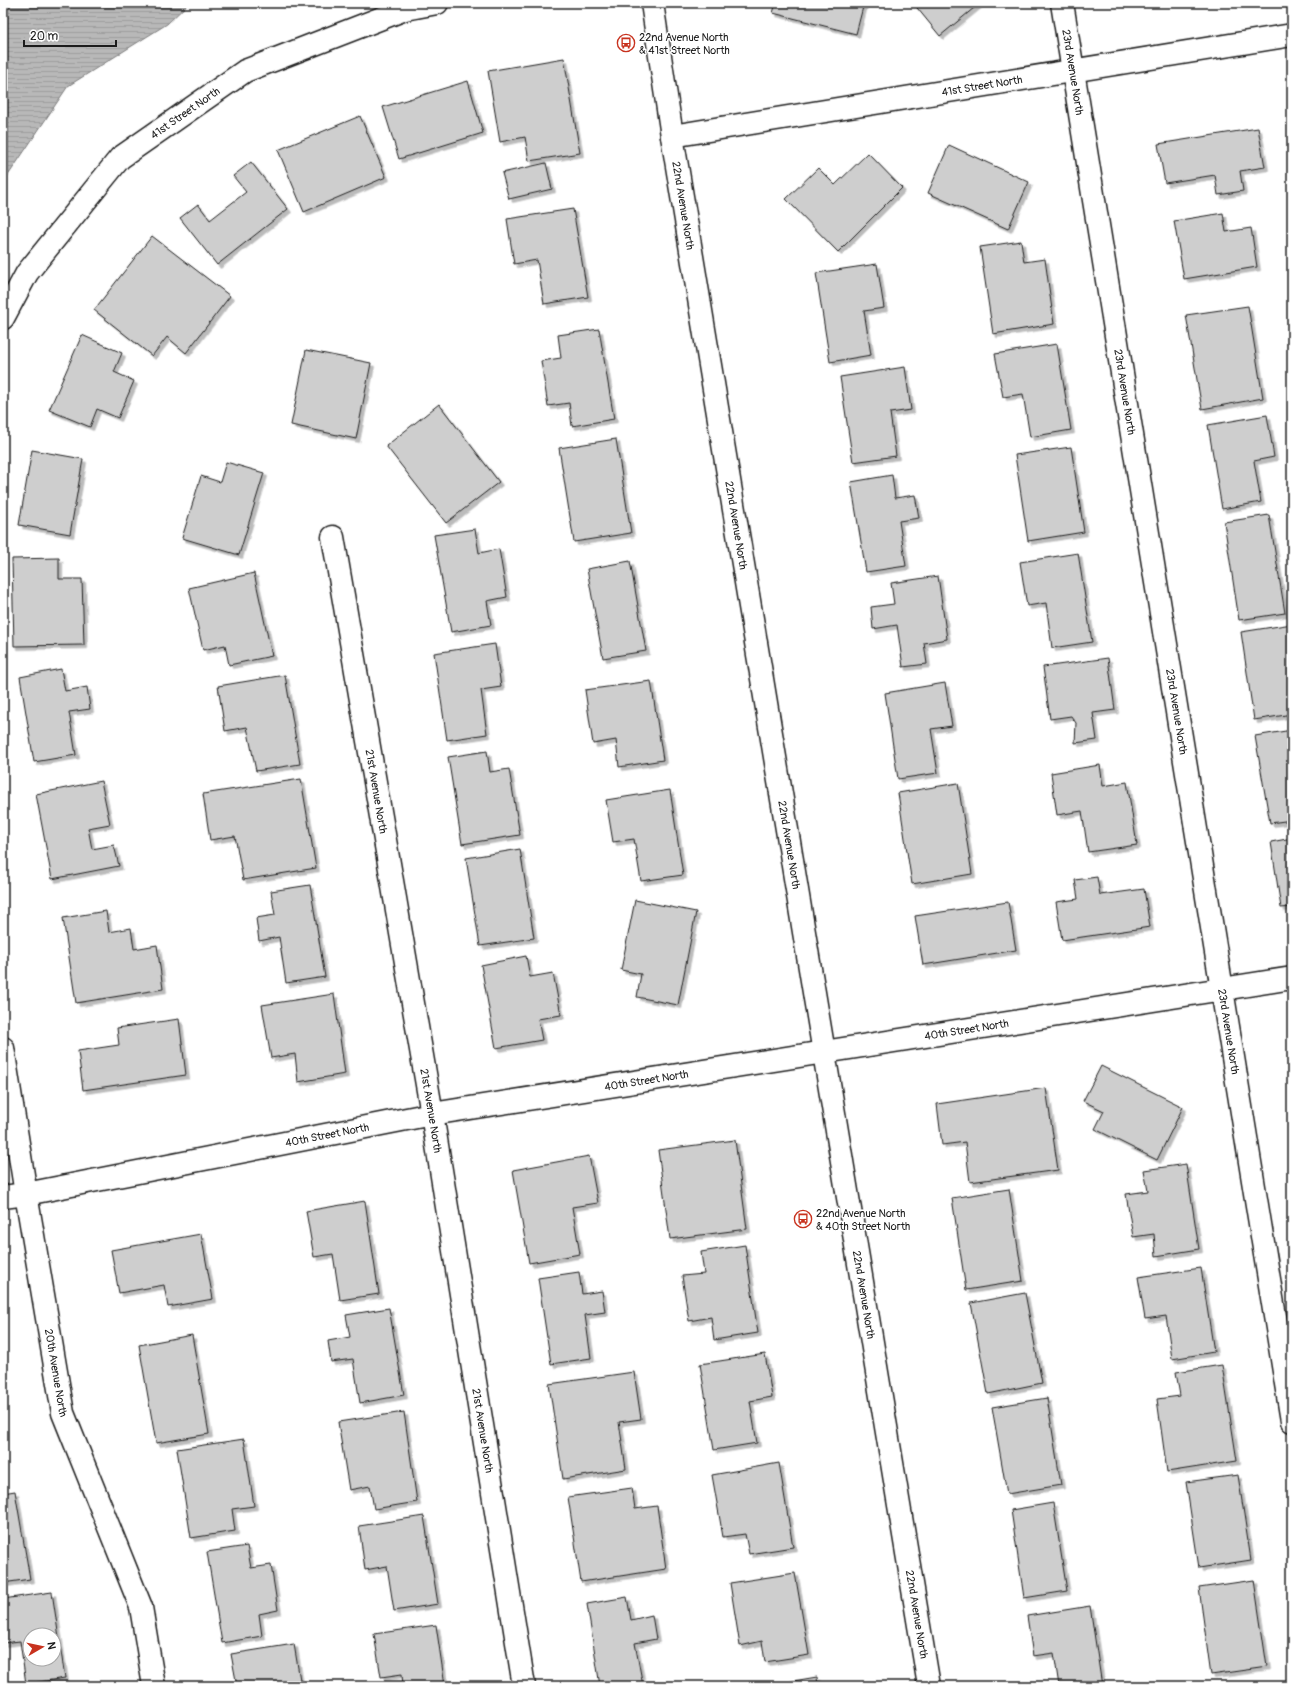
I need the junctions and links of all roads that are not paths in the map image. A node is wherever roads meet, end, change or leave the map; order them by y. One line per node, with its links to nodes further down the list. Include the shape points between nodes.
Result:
1 (438, 3): 7 (street, 41st Street North, via 404,9 245,71 120,158 27,274)
2 (652, 3): 6 (street, 22nd Avenue North)
3 (1062, 3): 5 (street, 23rd Avenue North)
4 (1292, 35): 5 (street, 41st Street North)
5 (1073, 70): 6 (street, 41st Street North); 10 (street, 23rd Avenue North)
6 (672, 136): 12 (street, 22nd Avenue North)
7 (3, 318)
8 (334, 537): 13 (street, 21st Avenue North)
9 (1292, 978): 10 (street, 40th Street North)
10 (1222, 989): 12 (street, 40th Street North); 16 (street, 23rd Avenue North)
11 (3, 1048): 14 (street, 20th Avenue North)
12 (825, 1051): 13 (street, 40th Street North); 19 (street, 22nd Avenue North)
13 (432, 1114): 14 (street, 40th Street North); 18 (street, 21st Avenue North)
14 (26, 1194): 15 (street, 40th Street North); 17 (street, 20th Avenue North, via 63,1413 141,1607)
15 (3, 1197)
16 (1292, 1421)
17 (154, 1686)
18 (524, 1686)
19 (929, 1686)

